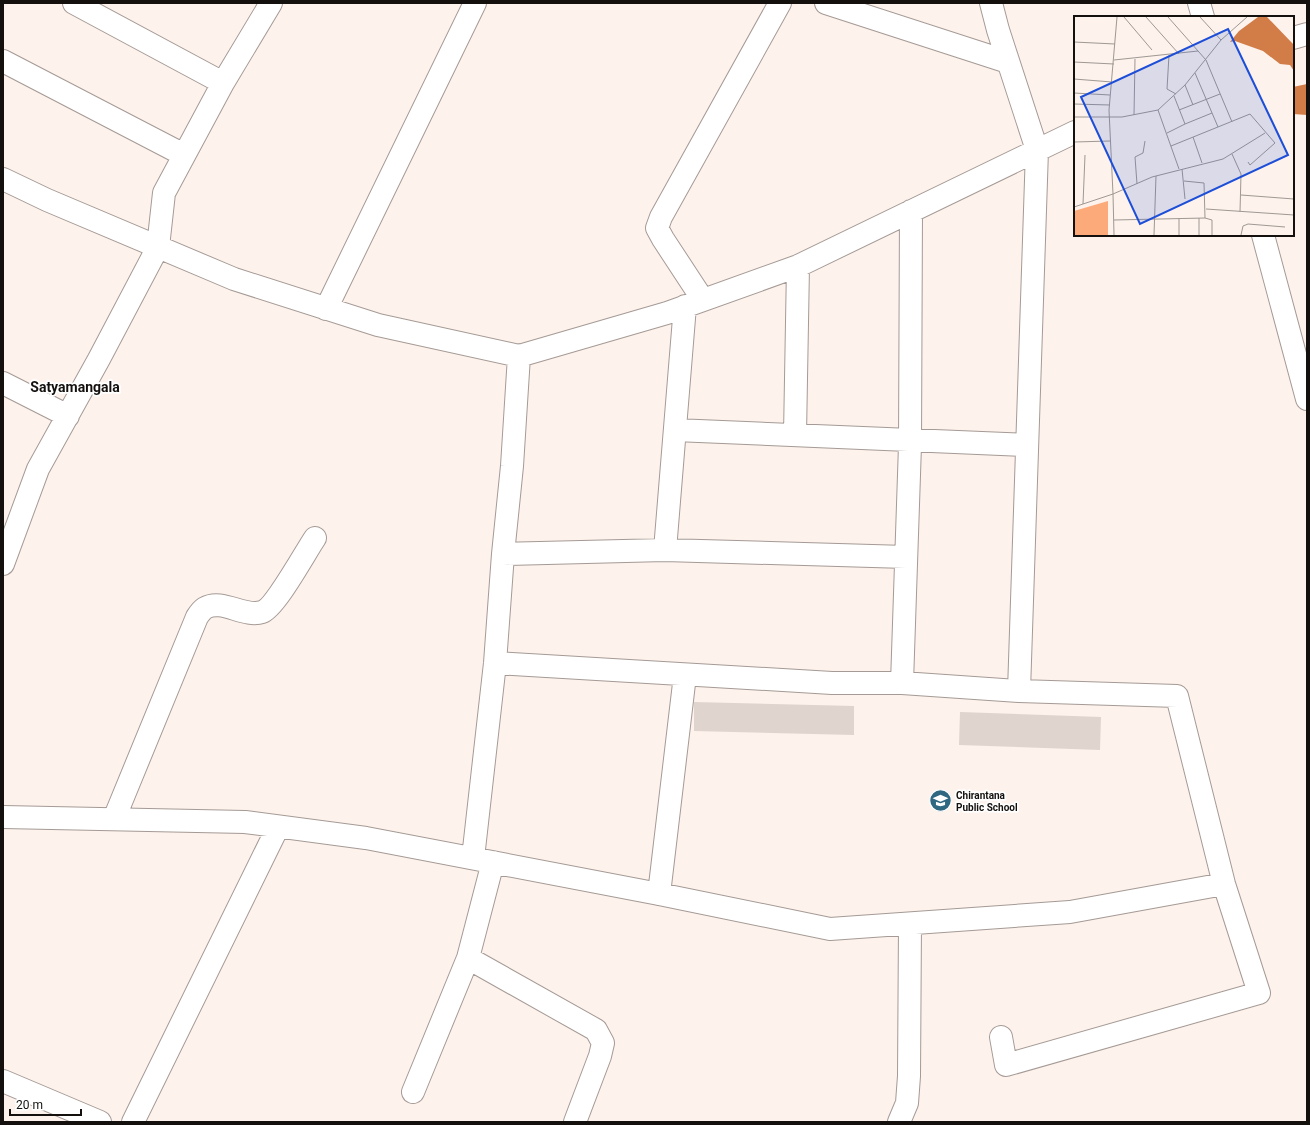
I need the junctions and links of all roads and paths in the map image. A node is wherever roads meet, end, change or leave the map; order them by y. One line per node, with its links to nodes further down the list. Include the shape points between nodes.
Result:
1 (74, 3): 14 (street)
2 (271, 3): 14 (street)
3 (476, 3): 24 (street)
4 (780, 3): 23 (street, via 657,228)
5 (826, 3): 8 (street)
6 (991, 3): 13 (street)
7 (1199, 3): 9 (street)
8 (860, 9): 13 (street)
9 (1203, 16)
10 (1307, 34): 11 (street)
11 (1294, 38)
12 (3, 61): 17 (street)
13 (1008, 62): 16 (street)
14 (223, 83): 17 (street)
15 (1074, 132): 16 (street)
16 (1037, 150): 19 (street); 32 (street)
17 (184, 155): 21 (street, via 164,193)
18 (3, 179): 21 (street)
19 (911, 211): 22 (street); 31 (street)
20 (1263, 236): 27 (street)
21 (158, 248): 24 (street, via 234,280); 28 (street)
22 (798, 266): 23 (street); 30 (street)
23 (694, 303): 25 (street); 29 (street)
24 (326, 309): 25 (street, via 378,325)
25 (519, 356): 35 (street)
26 (3, 383): 28 (street)
27 (1307, 399)
28 (68, 416): 37 (street, via 38,469)
29 (675, 430): 30 (street); 34 (street)
30 (795, 435): 31 (street)
31 (910, 440): 32 (street); 36 (street)
32 (1027, 445): 41 (street)
33 (315, 538): 43 (street, via 273,603 263,612 251,614 220,605 206,608 197,617)
34 (666, 550): 35 (street); 36 (street)
35 (503, 554): 38 (street)
36 (906, 557): 40 (street)
37 (3, 564)
38 (494, 663): 39 (street); 45 (street)
39 (685, 675): 40 (street, via 832,683); 47 (street)
40 (902, 683): 41 (street)
41 (1019, 691): 46 (street, via 1177,696)
42 (3, 817): 43 (street)
43 (114, 819): 44 (street, via 246,822)
44 (278, 827): 45 (street, via 366,838); 54 (street)
45 (483, 860): 47 (street); 49 (street)
46 (1224, 884): 48 (street, via 1070,912); 50 (street, via 1259,993 1006,1065)
47 (659, 894): 48 (street, via 830,929)
48 (910, 924): 56 (street, via 909,1076 907,1103)
49 (468, 958): 52 (street); 55 (street, via 596,1030 603,1043)
50 (1001, 1037)
51 (3, 1081): 53 (street)
52 (413, 1092)
53 (100, 1122)
54 (133, 1122)
55 (575, 1122)
56 (899, 1122)

